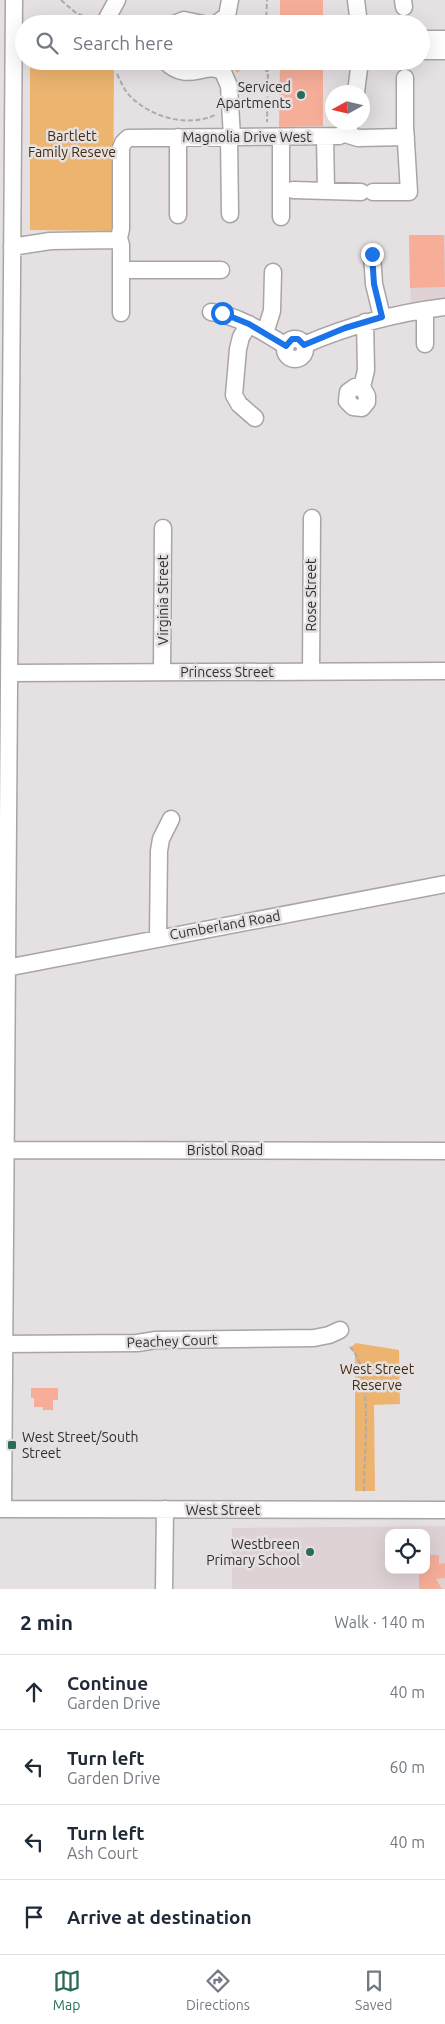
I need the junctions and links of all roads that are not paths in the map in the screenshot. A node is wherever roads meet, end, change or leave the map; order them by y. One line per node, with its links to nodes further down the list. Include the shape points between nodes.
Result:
1 (14, 0): 18 (street)
2 (117, 0): 5 (street)
3 (230, 0): 6 (street)
4 (356, 0): 7 (street)
5 (109, 15)
6 (227, 15)
7 (358, 15)
8 (430, 39): 9 (street)
9 (445, 39)
10 (430, 51): 11 (street)
11 (445, 51)
12 (178, 70): 13 (street)
13 (206, 70)
14 (220, 70): 22 (street, via 228,80)
15 (356, 70): 17 (street)
16 (405, 78): 25 (street)
17 (356, 85)
18 (6, 125): 31 (street)
19 (343, 130): 24 (street, Magnolia Drive West)
20 (350, 130): 25 (street, Magnolia Drive West, via 358,138)
21 (178, 137): 22 (street, Magnolia Drive West); 29 (street); 32 (street, Magnolia Drive West, via 125,140 121,148)
22 (231, 137): 23 (street, Magnolia Drive West); 28 (street)
23 (274, 137): 24 (street, Magnolia Drive West); 30 (street)
24 (326, 137): 27 (street)
25 (406, 138): 27 (street, via 409,192)
26 (293, 190): 27 (street)
27 (326, 190)
28 (230, 214)
29 (178, 215)
30 (281, 217)
31 (6, 219): 34 (street)
32 (119, 238): 34 (street, via 50,241); 35 (street)
33 (372, 254): 42 (street, via 374,284)
34 (8, 255): 51 (street)
35 (122, 270): 36 (street); 41 (street)
36 (221, 270)
37 (273, 272): 45 (street, via 272,311)
38 (445, 307): 39 (street)
39 (425, 310): 42 (street); 46 (street)
40 (211, 312): 44 (street)
41 (121, 313)
42 (382, 317): 43 (street)
43 (365, 322): 45 (street, via 304,345 295,339 286,346); 47 (street, via 366,370)
44 (249, 324): 45 (street); 48 (street, via 238,349 234,395)
45 (265, 332)
46 (425, 344)
47 (362, 386)
48 (255, 418)
49 (312, 518): 55 (street, Rose Street)
50 (163, 528): 54 (street, Virginia Street)
51 (5, 535): 53 (street)
52 (445, 671): 55 (street, Princess Street)
53 (9, 672): 54 (street, Princess Street); 56 (street)
54 (162, 672): 55 (street, Princess Street)
55 (311, 672)
56 (4, 726): 59 (street)
57 (171, 819): 60 (street, via 159,851)
58 (445, 884): 60 (street, Cumberland Road)
59 (3, 890): 61 (street)
60 (158, 938): 61 (street, Cumberland Road)
61 (6, 968): 62 (street)
62 (3, 1045): 63 (street)
63 (4, 1150): 64 (street, Bristol Road); 65 (street)
64 (445, 1151)
65 (2, 1198): 67 (street)
66 (340, 1330): 67 (street, Peachey Court, via 314,1338 156,1340)
67 (2, 1349): 68 (street)
68 (1, 1509): 69 (street, West Street)
69 (165, 1509): 70 (street, West Street); 71 (street)
70 (445, 1510)
71 (164, 1589)

